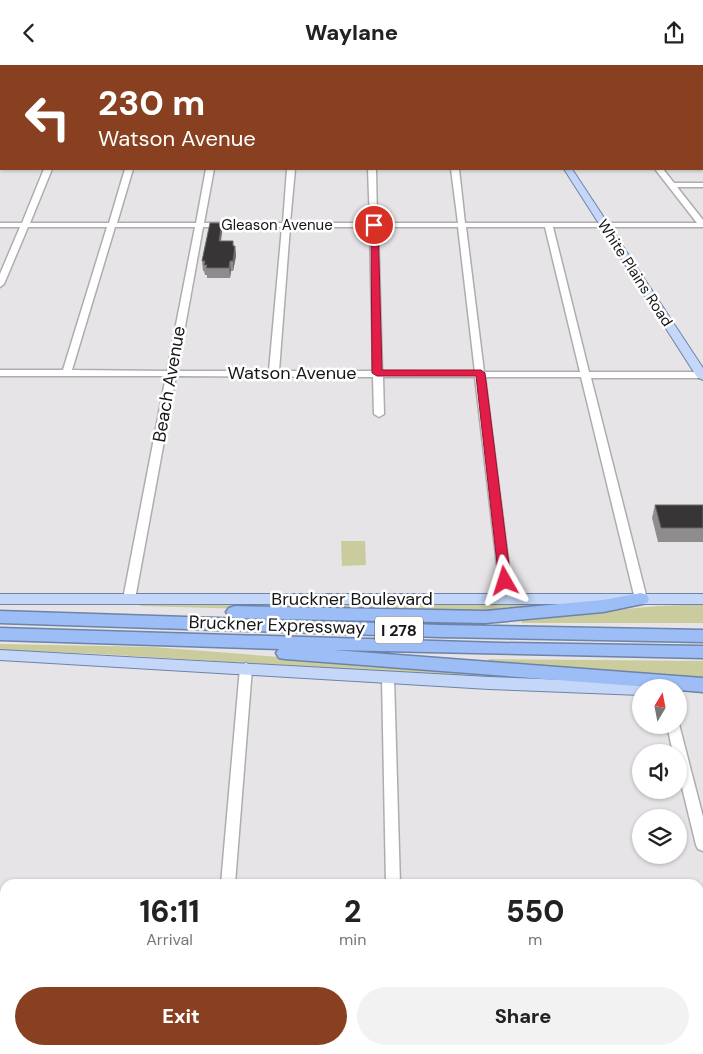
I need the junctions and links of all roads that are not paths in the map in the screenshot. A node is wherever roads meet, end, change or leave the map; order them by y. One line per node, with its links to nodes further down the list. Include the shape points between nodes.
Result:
1 (48, 170): 12 (street)
2 (129, 170): 13 (street)
3 (210, 170): 14 (street, Beach Avenue)
4 (291, 170): 15 (street)
5 (372, 170): 16 (street)
6 (454, 170): 17 (street)
7 (569, 170): 19 (main road, White Plains Road)
8 (660, 170): 9 (street)
9 (672, 185): 10 (street); 20 (street)
10 (703, 185)
11 (0, 225): 12 (street, Gleason Avenue)
12 (24, 225): 13 (street, Gleason Avenue); 21 (street)
13 (112, 225): 14 (street, Gleason Avenue); 23 (street)
14 (199, 225): 15 (street, Gleason Avenue); 24 (street, Beach Avenue)
15 (286, 225): 16 (street, Gleason Avenue); 25 (street)
16 (374, 225): 17 (street, Gleason Avenue); 26 (street)
17 (461, 225): 18 (street, Gleason Avenue); 27 (street)
18 (548, 225): 19 (street, Gleason Avenue); 28 (street)
19 (604, 225): 20 (street, Gleason Avenue); 29 (main road, White Plains Road)
20 (703, 225)
21 (0, 284)
22 (0, 373): 23 (street, Watson Avenue)
23 (67, 373): 24 (street, Watson Avenue)
24 (170, 373): 25 (street, Watson Avenue); 32 (street, Beach Avenue)
25 (274, 373): 26 (street, Watson Avenue)
26 (377, 373): 27 (street, Watson Avenue); 30 (street)
27 (481, 373): 28 (street, Watson Avenue); 33 (street)
28 (585, 373): 29 (street, Watson Avenue); 34 (street)
29 (703, 375)
30 (379, 414)
31 (0, 599): 32 (main road, Bruckner Boulevard)
32 (129, 599): 33 (main road, Bruckner Boulevard)
33 (508, 599): 34 (main road, Bruckner Boulevard)
34 (641, 599): 35 (main road, Bruckner Boulevard); 37 (highway, via 603,606 485,617 174,611)
35 (703, 599)
36 (0, 617): 37 (highway, Bruckner Expressway / I 278)
37 (96, 619): 39 (highway, Bruckner Expressway / I 278, via 466,632)
38 (0, 634): 40 (highway, Bruckner Expressway / I 278)
39 (703, 635)
40 (168, 638): 41 (highway, Bruckner Expressway / I 278); 45 (highway, via 247,649)
41 (703, 652)
42 (0, 655): 43 (main road)
43 (246, 668): 44 (main road); 51 (street)
44 (388, 677): 46 (main road); 52 (street)
45 (703, 685)
46 (632, 689)
47 (703, 689): 48 (main road)
48 (688, 690)
49 (676, 734): 50 (street)
50 (703, 845)
51 (228, 879)
52 (394, 879)

